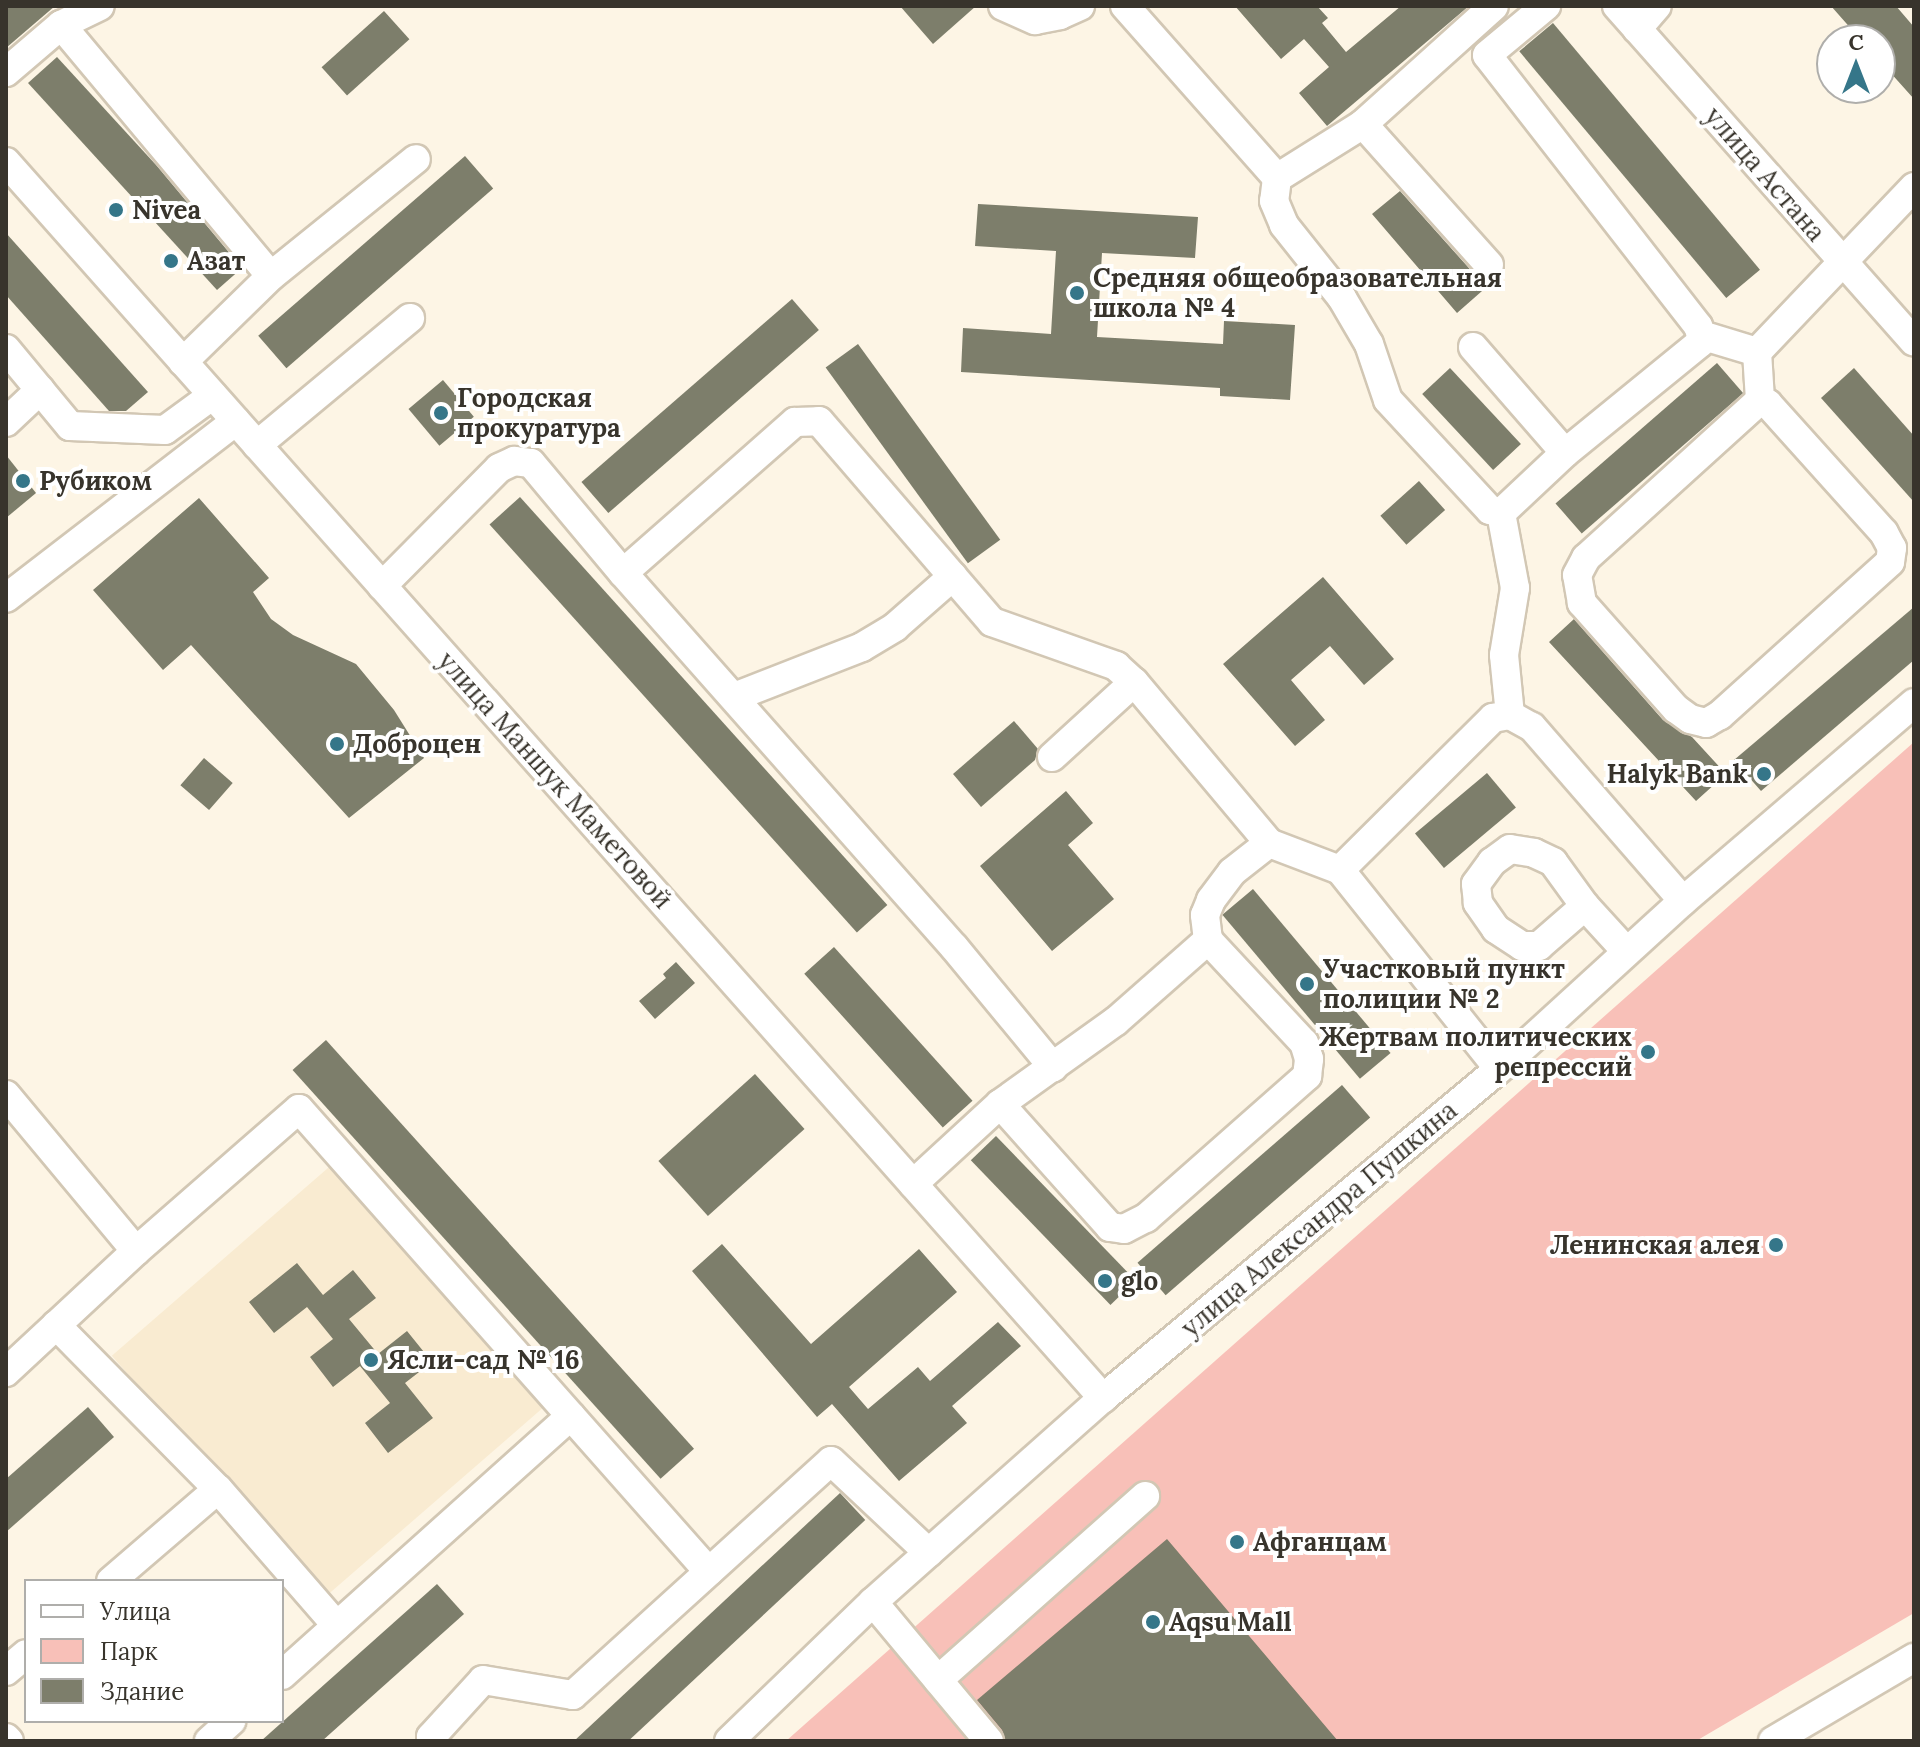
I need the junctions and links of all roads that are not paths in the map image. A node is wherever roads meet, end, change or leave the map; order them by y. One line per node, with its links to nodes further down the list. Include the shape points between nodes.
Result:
1 (100, 6): 9 (street)
2 (1003, 6): 3 (street, via 1035,20)
3 (1080, 6)
4 (1125, 6): 15 (street)
5 (1494, 6): 12 (street)
6 (1546, 6): 21 (street, via 1487,55)
7 (1617, 6): 10 (street, улица Астана)
8 (1657, 6): 10 (street)
9 (61, 25): 11 (street); 19 (street)
10 (1637, 29): 17 (street, улица Астана)
11 (6, 72)
12 (1363, 124): 15 (street); 18 (street)
13 (416, 159): 19 (street)
14 (6, 162): 26 (street, улица Маншук Маметовой)
15 (1277, 178): 34 (street, via 1274,201 1284,225 1342,298 1369,344 1388,400 1490,510)
16 (1914, 187): 17 (street)
17 (1841, 260): 22 (street, улица Астана); 25 (street)
18 (1489, 265)
19 (271, 276): 26 (street)
20 (410, 318): 32 (street)
21 (1701, 335): 25 (street); 33 (street, via 1700,343)
22 (1914, 342)
23 (1473, 347): 33 (street)
24 (6, 349): 27 (street)
25 (1757, 352): 29 (street)
26 (183, 362): 28 (street, улица Маншук Маметовой)
27 (40, 390): 28 (street, via 70,426 165,430); 31 (street)
28 (213, 395): 30 (street, улица Маншук Маметовой)
29 (1760, 400): 29 (street, via 1884,533 1892,548 1890,562 1706,723 1676,709 1582,603 1577,575 1586,558)
30 (236, 421): 32 (street, улица Маншук Маметовой); 38 (street)
31 (6, 422)
32 (257, 445): 37 (street, улица Маншук Маметовой)
33 (1565, 453): 34 (street)
34 (1501, 513): 42 (street, via 1515,588 1504,655)
35 (623, 573): 36 (street, via 795,422 808,419 819,421); 37 (street, via 531,463 514,461 499,468); 40 (street)
36 (953, 576): 39 (street, via 992,622 1116,666); 40 (street, via 895,627 862,647)
37 (382, 586): 54 (street, улица Маншук Маметовой)
38 (6, 598)
39 (1134, 682): 43 (street); 44 (street)
40 (734, 697): 50 (street)
41 (1914, 703): 46 (street, улица Александра Пушкина)
42 (1510, 715): 45 (street, via 1493,718); 46 (street, via 1532,727)
43 (1052, 757)
44 (1269, 843): 45 (street); 48 (street, via 1232,872 1211,900 1205,915)
45 (1340, 870): 51 (street)
46 (1683, 901): 49 (street, улица Александра Пушкина)
47 (1585, 906): 49 (street)
48 (1208, 940): 50 (street, via 1116,1021); 53 (street, via 1304,1043 1307,1076 1146,1218 1124,1229 1110,1227)
49 (1627, 952): 51 (street, улица Александра Пушкина)
50 (1053, 1067): 53 (street)
51 (1499, 1069): 58 (street, улица Александра Пушкина)
52 (6, 1095): 55 (street)
53 (1000, 1104): 54 (street)
54 (913, 1184): 58 (street, улица Маншук Маметовой)
55 (136, 1251): 56 (street); 59 (street, via 299,1109)
56 (56, 1325): 57 (street); 60 (street)
57 (6, 1372)
58 (1103, 1398): 62 (street, улица Александра Пушкина)
59 (571, 1416): 63 (street); 66 (street)
60 (218, 1489): 64 (street); 66 (street)
61 (1145, 1496): 71 (street)
62 (929, 1553): 63 (street, via 831,1461); 65 (street, улица Александра Пушкина)
63 (709, 1572): 74 (street, via 573,1695 483,1680 431,1737)
64 (113, 1579)
65 (873, 1602): 71 (street); 75 (street, улица Александра Пушкина)
66 (337, 1626): 70 (street)
67 (24, 1656): 69 (street)
68 (1914, 1658): 77 (street)
69 (6, 1671)
70 (284, 1673)
71 (938, 1680): 76 (street)
72 (229, 1723): 73 (street)
73 (209, 1741)
74 (434, 1741)
75 (729, 1741)
76 (989, 1741)
77 (1773, 1741)

